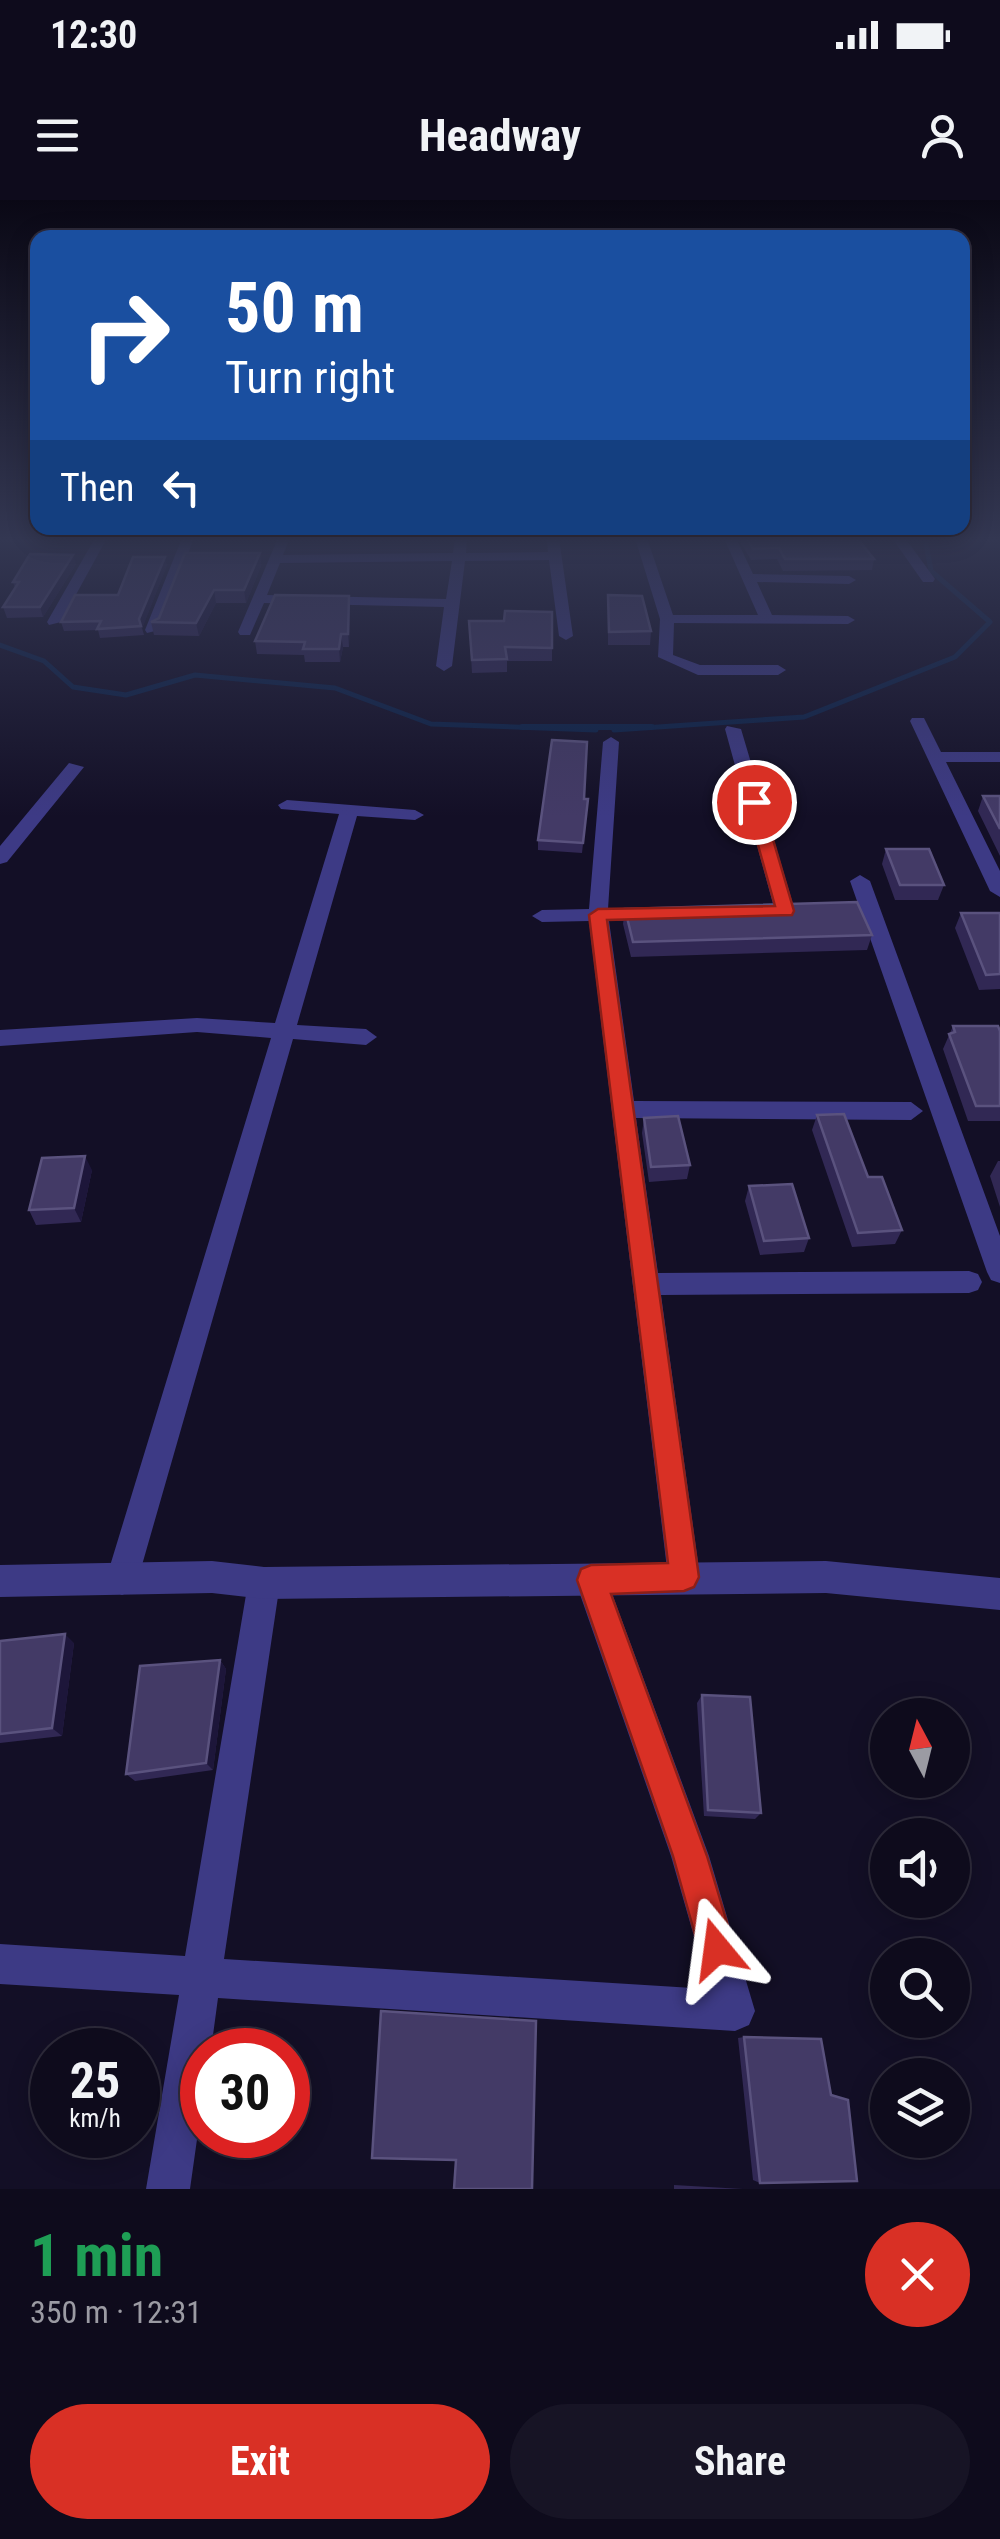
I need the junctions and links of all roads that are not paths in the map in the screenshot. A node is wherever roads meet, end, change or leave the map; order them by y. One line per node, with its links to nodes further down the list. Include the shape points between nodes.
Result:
1 (448, 631): 5 (street)
2 (565, 631): 4 (street)
3 (666, 631): 6 (street, via 665,657 698,670)
4 (566, 636)
5 (444, 666)
6 (778, 670)
7 (918, 721): 10 (street)
8 (733, 728): 19 (street)
9 (611, 742): 21 (street)
10 (936, 756): 11 (street); 18 (street)
11 (1000, 757)
12 (75, 767): 16 (street)
13 (287, 805): 14 (street)
14 (349, 811): 15 (street); 23 (street)
15 (415, 815)
16 (0, 858)
17 (860, 881): 28 (street)
18 (1000, 892)
19 (784, 911)
20 (673, 914): 21 (street)
21 (598, 915): 22 (street); 26 (street)
22 (542, 916)
23 (284, 1031): 24 (street); 25 (street, via 197,1025); 32 (street)
24 (366, 1036)
25 (0, 1038)
26 (623, 1109): 27 (street); 30 (street)
27 (911, 1111)
28 (1000, 1272)
29 (970, 1282): 30 (street)
30 (646, 1284): 31 (street)
31 (684, 1577): 33 (street); 36 (street, via 826,1577)
32 (122, 1579): 34 (street); 35 (street)
33 (591, 1580): 35 (street); 38 (street, via 690,1856 736,2011)
34 (0, 1581)
35 (264, 1583): 38 (street)
36 (1000, 1594)
37 (0, 1964): 38 (street)
38 (202, 1980): 39 (street)
39 (168, 2189)

